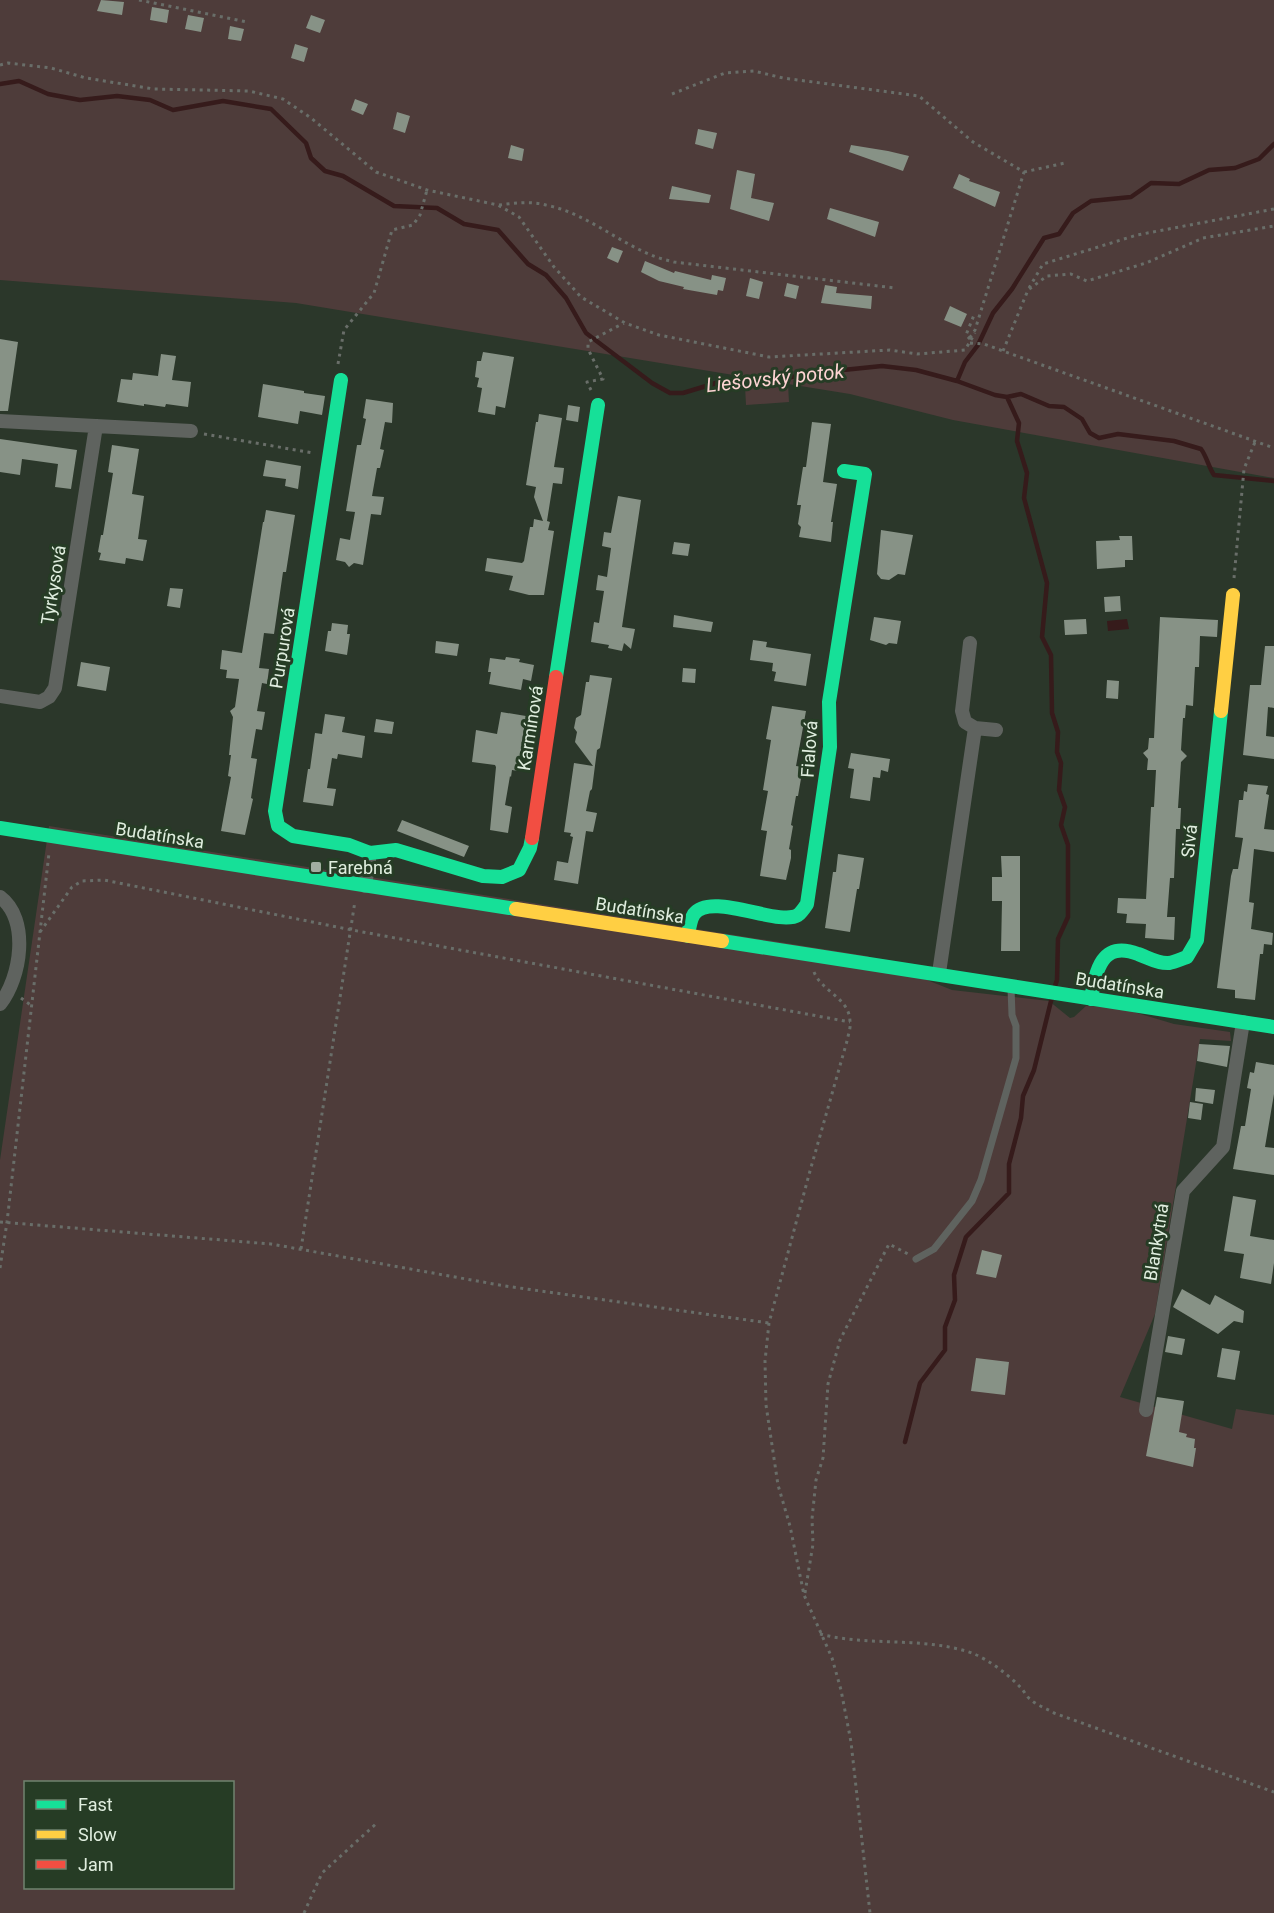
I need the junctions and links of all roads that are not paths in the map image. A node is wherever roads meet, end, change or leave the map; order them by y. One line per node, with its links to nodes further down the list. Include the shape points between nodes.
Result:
1 (341, 380): 13 (street, Purpurová, via 276,811 278,826 293,836 349,845)
2 (598, 405): 13 (street, Karmínová, via 530,848 519,870 502,877 483,876 396,850)
3 (0, 421): 4 (street)
4 (96, 426): 5 (street); 9 (street, Tyrkysová, via 55,688 40,702)
5 (191, 431)
6 (844, 471): 16 (street, Fialová, via 865,474 829,702 830,747 807,904 798,915 787,918 706,907 692,917)
7 (1233, 595): 19 (street, Sivá, via 1197,940 1187,957 1171,963 1131,951 1110,952 1096,971)
8 (970, 643): 10 (street, via 962,711 965,722)
9 (0, 696)
10 (975, 728): 11 (street); 17 (street)
11 (996, 730)
12 (0, 828): 14 (street, Budatínska)
13 (370, 853): 14 (street)
14 (361, 885): 16 (street, Budatínska)
15 (0, 897): 20 (street, via 17,920 20,932 13,979)
16 (688, 936): 17 (street, Budatínska)
17 (939, 973): 18 (street, Budatínska)
18 (1011, 986): 19 (street, Budatínska); 23 (lane, via 1016,1058 981,1180 972,1201 934,1249)
19 (1091, 999): 21 (street, Budatínska)
20 (0, 1004)
21 (1243, 1022): 22 (street, Budatínska); 24 (street, Blankytná, via 1222,1147 1183,1191)
22 (1274, 1028)
23 (916, 1258)
24 (1146, 1410)

